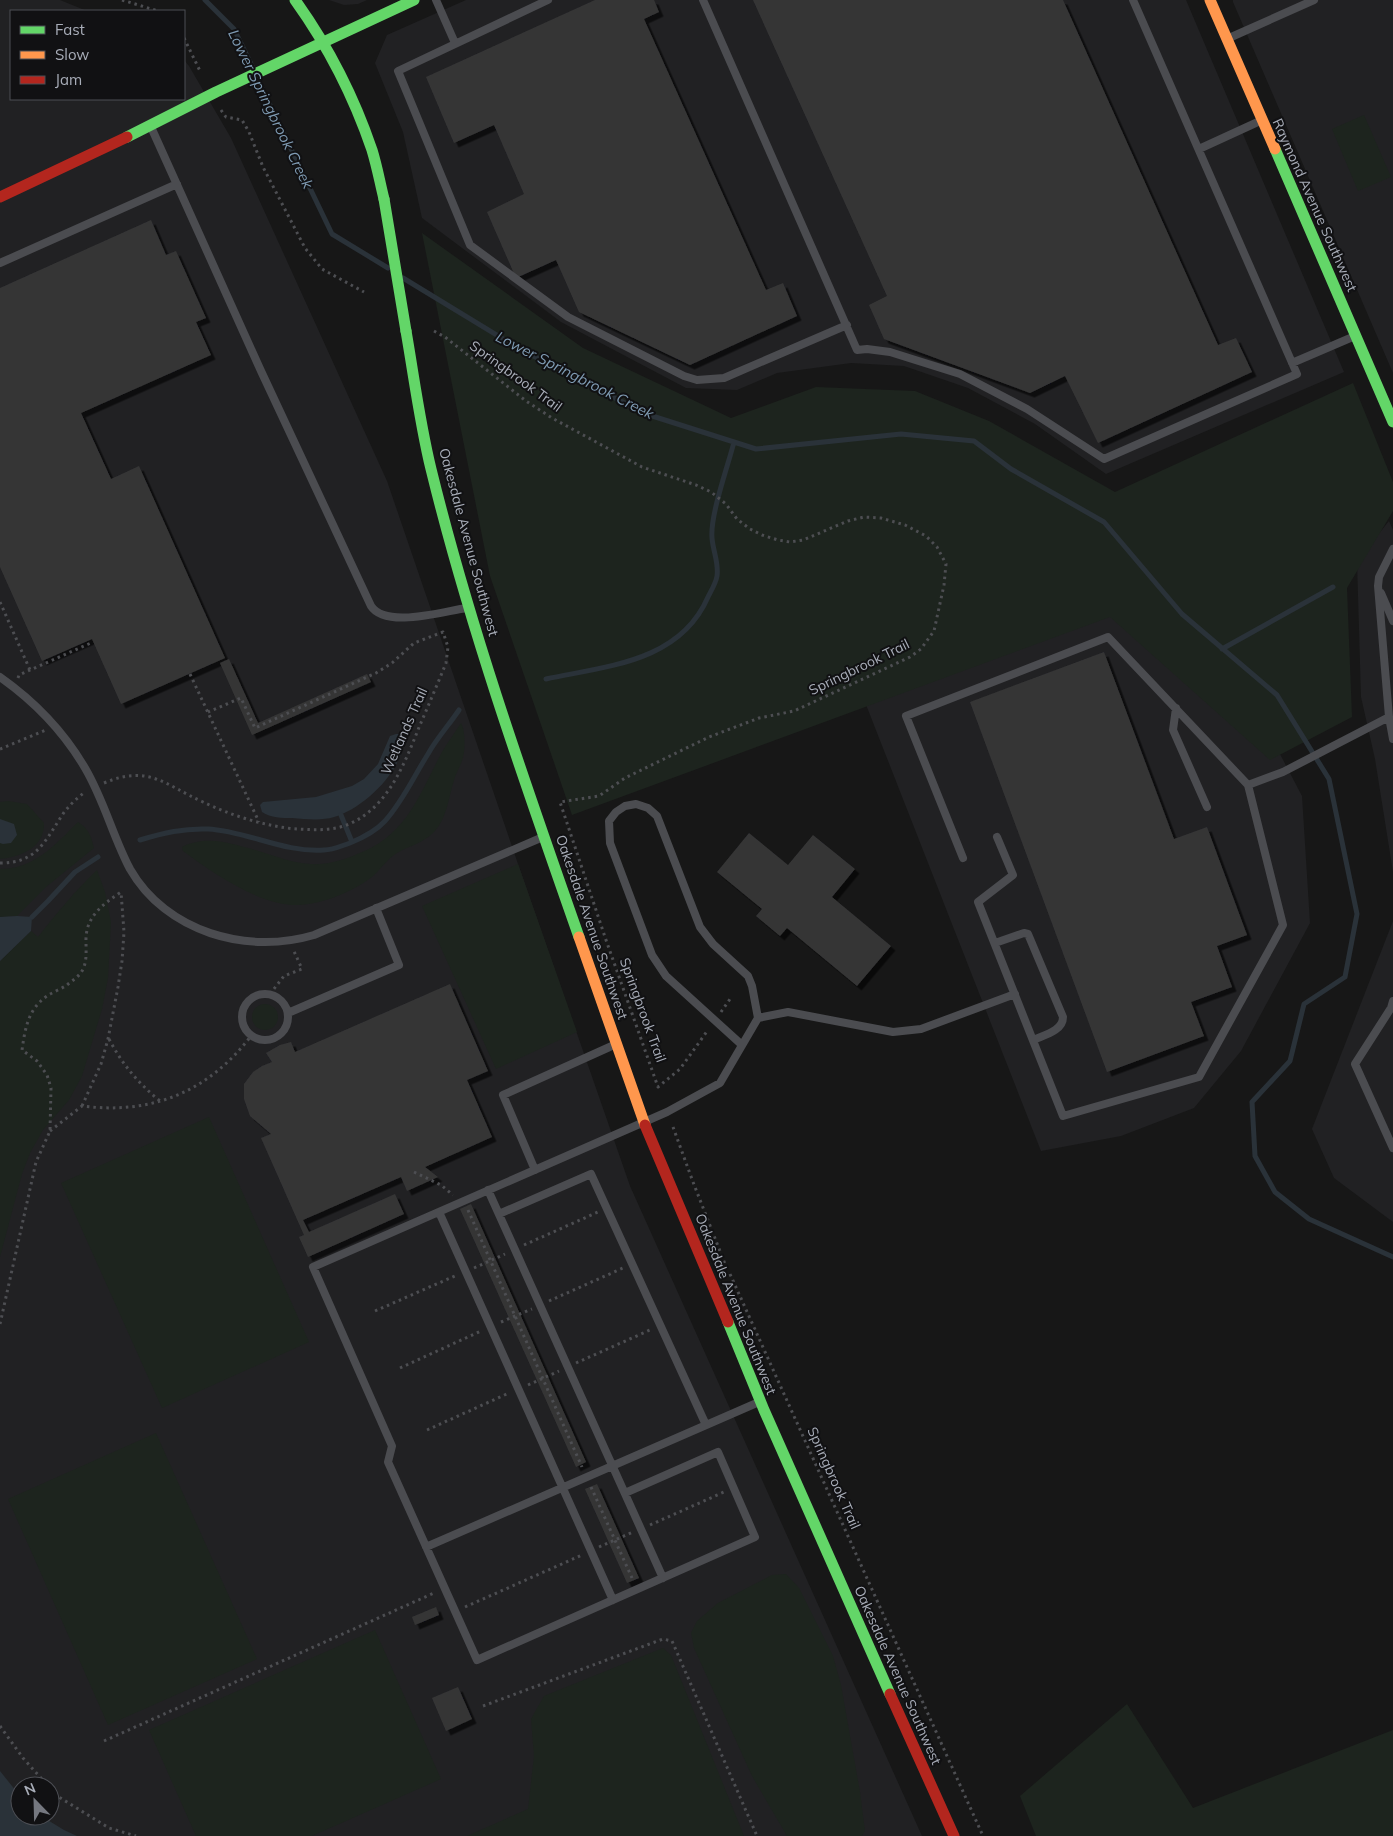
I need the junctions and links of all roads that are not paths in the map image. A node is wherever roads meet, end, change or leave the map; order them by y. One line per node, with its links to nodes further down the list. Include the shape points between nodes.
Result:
1 (295, 0): 10 (street, Oakesdale Avenue Southwest)
2 (414, 0): 10 (street)
3 (436, 0): 11 (lane)
4 (548, 0): 11 (lane)
5 (703, 0): 18 (lane)
6 (1133, 0): 14 (lane)
7 (1210, 0): 9 (street, Raymond Avenue Southwest)
8 (1314, 0): 9 (lane)
9 (1227, 39): 12 (street, Raymond Avenue Southwest)
10 (324, 41): 13 (street); 24 (street, Oakesdale Avenue Southwest, bridge, via 370,144 384,199 431,467)
11 (455, 43): 18 (lane, via 398,71 466,236 470,245 568,317 697,380 724,378)
12 (1262, 120): 14 (lane); 19 (street, Raymond Avenue Southwest)
13 (151, 125): 15 (lane); 16 (street)
14 (1198, 149): 20 (lane)
15 (177, 184): 17 (lane); 24 (lane, via 370,606 387,617)
16 (0, 197)
17 (0, 263)
18 (847, 325): 20 (lane, via 857,350 890,352 960,374 1027,409 1104,459 1297,374)
19 (1356, 336): 20 (lane); 21 (street, Raymond Avenue Southwest, via 1384,393)
20 (1292, 363)
21 (1393, 422)
22 (1393, 549): 23 (lane, via 1378,577)
23 (1378, 586): 25 (lane); 28 (lane)
24 (469, 608): 32 (street, Oakesdale Avenue Southwest)
25 (1393, 621)
26 (0, 677): 35 (lane, via 30,700 55,726 85,768 106,808 125,858 140,883 175,915 201,930 258,943 314,935)
27 (1176, 708): 30 (lane); 31 (lane, via 1172,730); 34 (lane, via 1108,637 906,716)
28 (1389, 717): 29 (lane); 30 (lane, via 1283,772)
29 (1393, 739)
30 (1248, 784): 41 (lane, via 1283,925 1199,1077 1062,1116)
31 (1207, 807)
32 (544, 836): 35 (lane); 42 (street, Oakesdale Avenue Southwest)
33 (997, 837): 36 (lane, via 1013,876 978,902)
34 (962, 858)
35 (376, 908): 39 (lane, via 400,965)
36 (995, 943): 37 (lane); 41 (lane, via 1028,934 1062,1017 1060,1028)
37 (1015, 994): 40 (lane, via 921,1029 893,1032 788,1012); 41 (lane)
38 (1393, 1001): 45 (lane, via 1355,1064)
39 (288, 1013): 39 (lane, via 278,998 261,994 246,1003 242,1021 251,1036 268,1040 284,1031)
40 (758, 1018): 43 (lane); 43 (lane, via 748,976 713,944 700,927 657,816 636,804 625,806 609,821 610,843 652,955 666,976)
41 (1033, 1040)
42 (617, 1044): 44 (street, Oakesdale Avenue Southwest); 46 (lane, via 503,1095)
43 (742, 1045): 44 (lane, via 720,1083)
44 (644, 1122): 46 (lane); 50 (street, Oakesdale Avenue Southwest)
45 (1393, 1148)
46 (535, 1170): 47 (lane)
47 (488, 1190): 48 (lane); 49 (lane)
48 (439, 1212): 53 (lane); 55 (lane, via 313,1267 392,1446 388,1462)
49 (499, 1214): 51 (lane, via 591,1174); 52 (lane)
50 (760, 1402): 51 (lane); 58 (street, Oakesdale Avenue Southwest)
51 (706, 1425): 52 (lane)
52 (612, 1466): 53 (lane); 54 (lane)
53 (563, 1488): 55 (lane); 57 (lane)
54 (624, 1493): 56 (lane); 56 (lane, via 718,1452 755,1537)
55 (426, 1547): 57 (lane, via 477,1660)
56 (663, 1578): 57 (lane)
57 (613, 1600)
58 (954, 1836)

